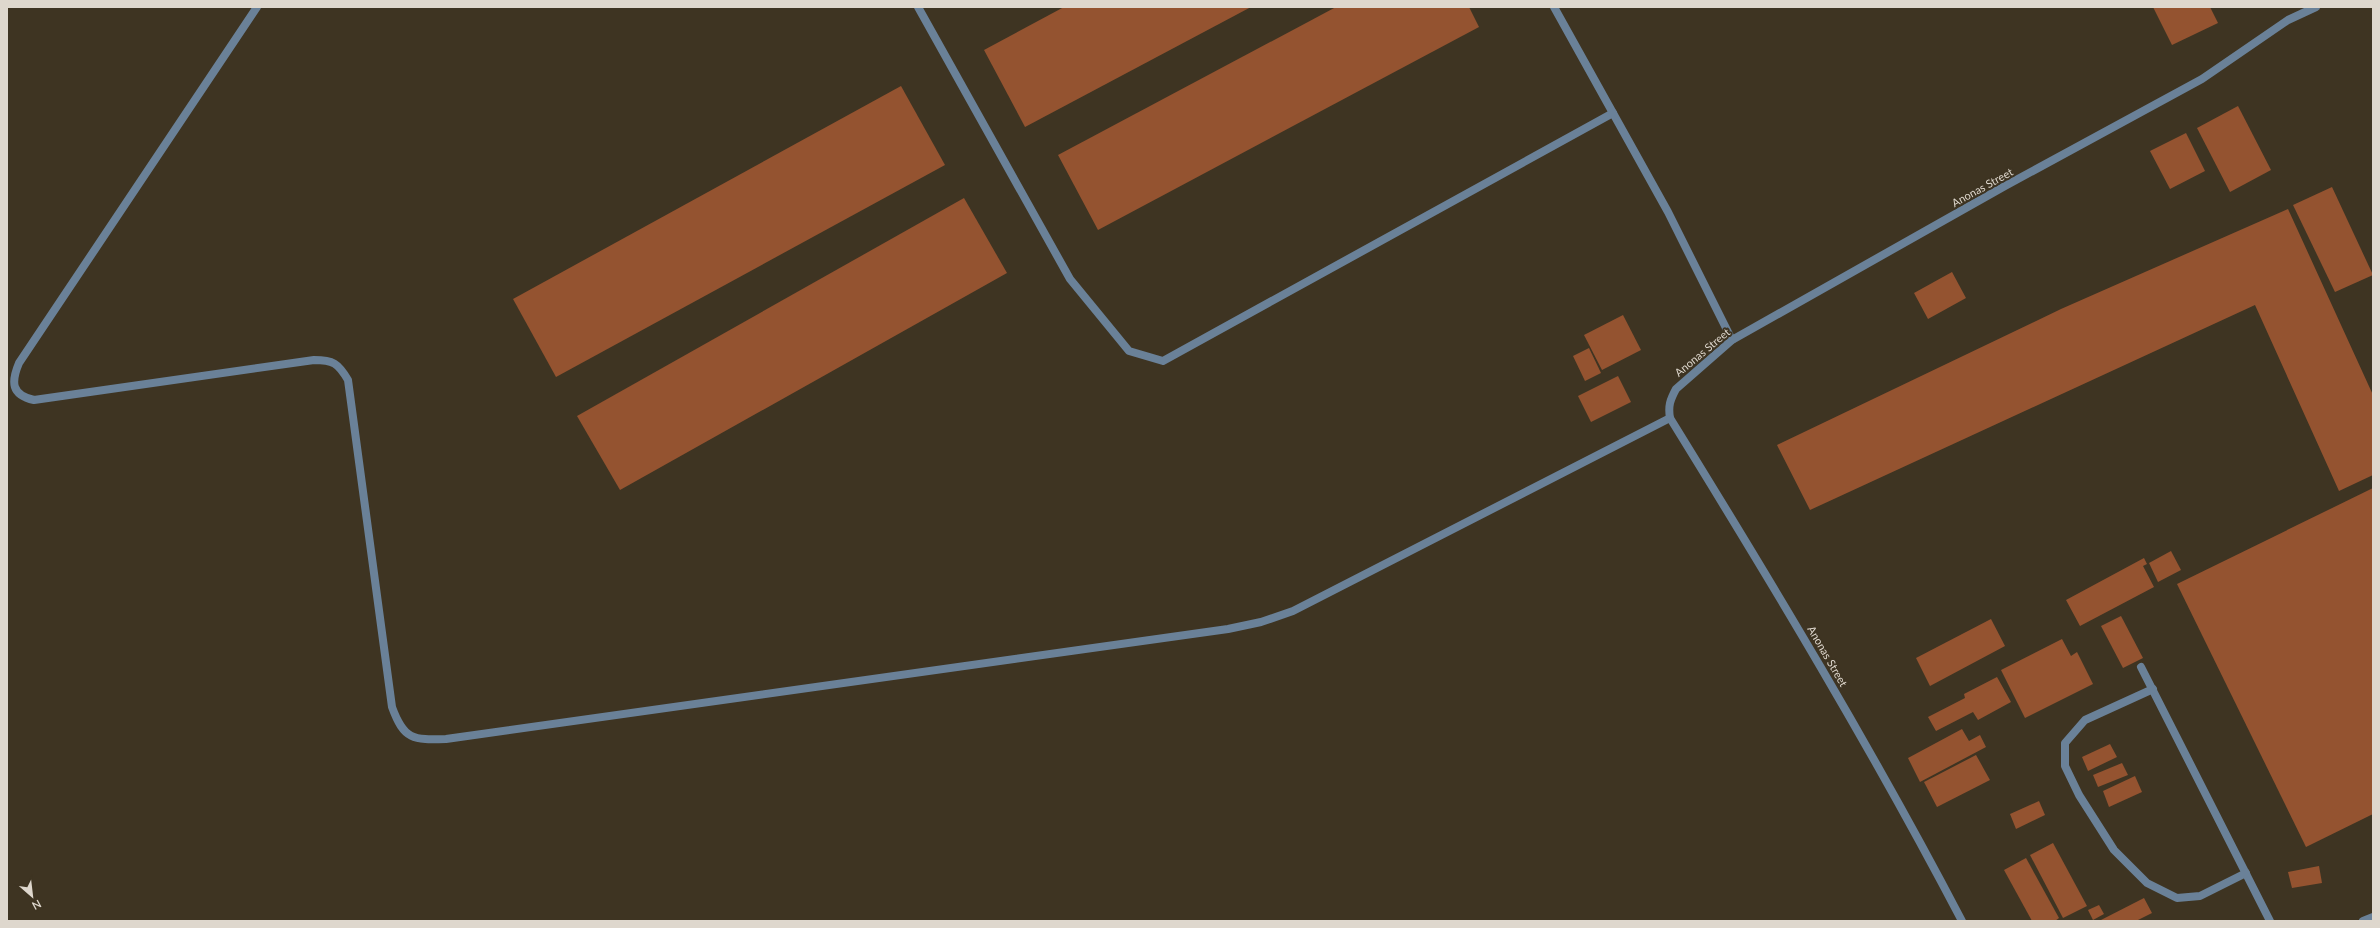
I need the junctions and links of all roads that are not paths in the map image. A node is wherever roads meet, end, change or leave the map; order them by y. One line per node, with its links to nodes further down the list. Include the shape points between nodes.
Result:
1 (257, 7): 7 (street, via 19,363 13,378 15,389 24,398 34,400 314,360 327,360 340,366 348,380 392,707 405,734 418,740 477,735 1228,629 1261,622 1293,611)
2 (918, 7): 5 (street, via 1070,279 1129,351 1163,362)
3 (1554, 7): 5 (street)
4 (2316, 7): 6 (street, Anonas Street, via 2288,20 2202,79)
5 (1613, 113): 6 (street, via 1668,212)
6 (1732, 340): 7 (street, Anonas Street, via 1676,388 1668,406)
7 (1670, 418): 12 (street, Anonas Street, via 1832,684)
8 (2140, 666): 9 (street)
9 (2153, 689): 10 (street); 10 (street, via 2085,720 2065,743 2065,766 2079,795 2114,850 2147,883 2177,898 2200,896)
10 (2246, 873): 13 (street)
11 (2373, 917): 14 (street)
12 (1962, 921)
13 (2270, 921)
14 (2363, 921)

